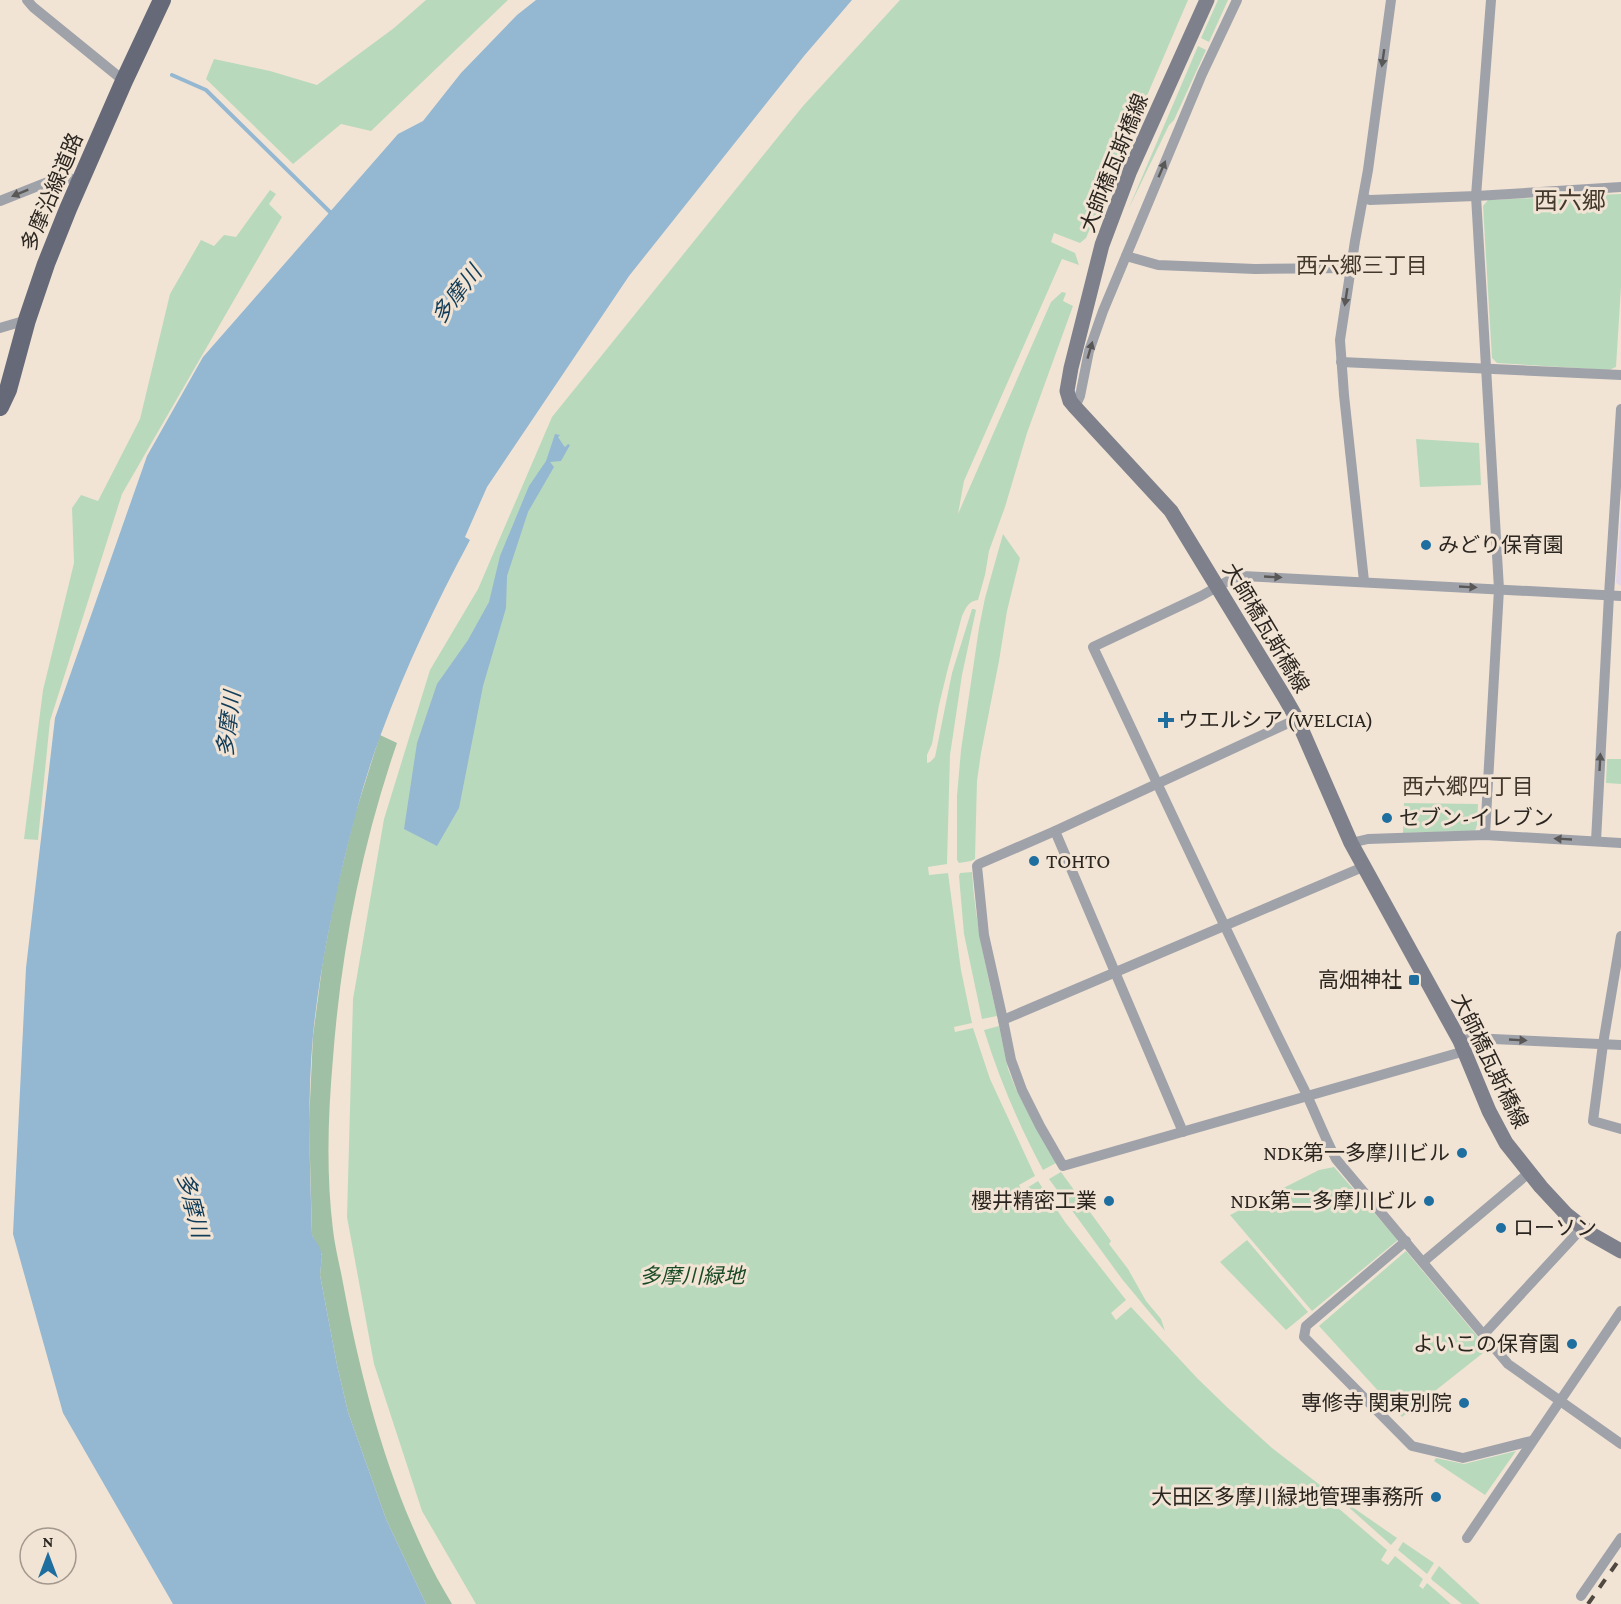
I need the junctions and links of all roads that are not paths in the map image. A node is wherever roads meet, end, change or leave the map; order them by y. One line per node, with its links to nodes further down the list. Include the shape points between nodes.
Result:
1 (27, 0): 7 (street)
2 (162, 0): 7 (main road, 多摩沿線道路)
3 (1207, 0): 20 (street, 大師橋瓦斯橋線, via 1129,172 1102,245 1067,391)
4 (1237, 0): 13 (street, one-way to 4)
5 (1391, 0): 11 (street, one-way to 11)
6 (1491, 0): 10 (street)
7 (124, 81): 8 (main road, 多摩沿線道路)
8 (80, 182): 12 (street, one-way to 12, via 58,178); 15 (main road, 多摩沿線道路)
9 (1621, 188): 10 (street)
10 (1476, 196): 11 (street); 18 (street)
11 (1363, 198): 14 (street)
12 (0, 201)
13 (1126, 256): 14 (street, via 1158,265); 20 (street, one-way to 13, via 1089,351)
14 (1351, 268): 17 (street, one-way to 17, via 1340,340)
15 (27, 320): 16 (street); 21 (main road, 多摩沿線道路)
16 (0, 328)
17 (1341, 362): 18 (street); 23 (street)
18 (1487, 368): 19 (street); 25 (street)
19 (1621, 375)
20 (1075, 406): 24 (street, 大師橋瓦斯橋線, via 1171,511)
21 (0, 407)
22 (1621, 409): 26 (street)
23 (1364, 581): 24 (street, one-way to 23, via 1243,576); 25 (street, one-way to 25)
24 (1217, 587): 28 (street, 大師橋瓦斯橋線); 29 (street, via 1093,647)
25 (1499, 589): 26 (street); 31 (street)
26 (1609, 595): 27 (street); 32 (street, one-way to 26)
27 (1621, 596)
28 (1297, 719): 29 (street); 33 (street, 大師橋瓦斯橋線)
29 (1157, 783): 30 (street); 36 (street)
30 (1055, 831): 38 (street); 39 (street, via 977,866 984,935)
31 (1485, 835): 32 (street, one-way to 31); 33 (street)
32 (1596, 841): 34 (street)
33 (1351, 843): 35 (street, 大師橋瓦斯橋線)
34 (1621, 843)
35 (1363, 867): 36 (street); 42 (street, 大師橋瓦斯橋線)
36 (1224, 927): 38 (street); 43 (street)
37 (1621, 936): 40 (street)
38 (1115, 973): 39 (street); 45 (street)
39 (1004, 1020): 45 (street, via 1016,1075 1063,1166)
40 (1603, 1044): 41 (street); 42 (street, one-way to 40, via 1471,1038); 44 (street, via 1593,1121)
41 (1621, 1045)
42 (1463, 1046): 43 (street); 46 (street, 大師橋瓦斯橋線, via 1497,1127)
43 (1307, 1095): 45 (street); 48 (street, via 1336,1159)
44 (1621, 1129)
45 (1183, 1132)
46 (1530, 1172): 47 (street, 大師橋瓦斯橋線); 50 (street)
47 (1582, 1228): 49 (street, 大師橋瓦斯橋線); 52 (street)
48 (1406, 1241): 50 (street); 54 (street, via 1306,1326 1304,1337 1412,1446 1463,1458)
49 (1621, 1251)
50 (1424, 1262): 52 (street)
51 (1621, 1311): 53 (street)
52 (1484, 1334): 53 (street, via 1508,1364)
53 (1561, 1401): 54 (street); 55 (street)
54 (1531, 1441): 56 (street)
55 (1621, 1444)
56 (1467, 1538)
57 (1621, 1538): 58 (street)
58 (1581, 1596)

